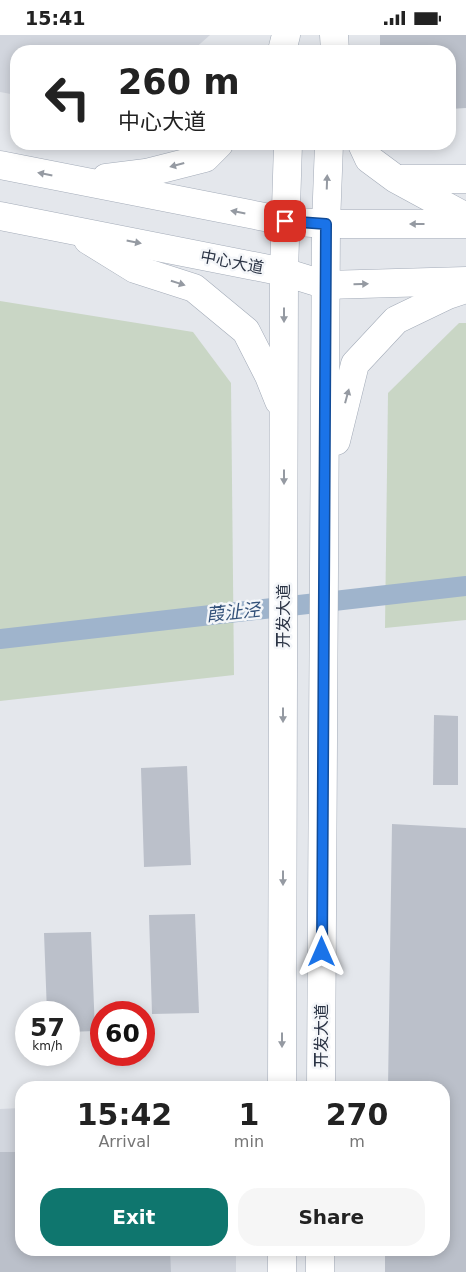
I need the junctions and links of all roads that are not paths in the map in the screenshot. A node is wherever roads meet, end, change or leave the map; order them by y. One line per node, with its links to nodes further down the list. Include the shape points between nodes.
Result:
1 (213, 150): 8 (main road, one-way to 8, via 205,158 146,173)
2 (288, 150): 11 (main road, 开发大道)
3 (329, 150): 12 (main road, 开发大道, one-way to 3)
4 (365, 150): 6 (main road, via 370,159)
5 (0, 165): 8 (main road, one-way to 5)
6 (396, 179): 7 (main road); 10 (main road)
7 (466, 179)
8 (81, 181): 11 (main road, one-way to 8)
9 (0, 216): 14 (main road, 中心大道)
10 (466, 217)
11 (285, 221): 12 (main road); 15 (main road, 开发大道)
12 (326, 224): 13 (main road, one-way to 12); 17 (main road, 开发大道)
13 (466, 224)
14 (72, 230): 15 (main road, 中心大道, one-way to 15); 21 (main road, one-way to 21, via 135,269 194,288 246,331 269,375)
15 (284, 272): 17 (main road, 中心大道); 21 (main road, 开发大道, one-way to 21)
16 (466, 281): 17 (main road, 中心大道, one-way to 16)
17 (326, 285): 22 (main road, 开发大道)
18 (466, 289): 20 (main road)
19 (466, 310): 20 (main road)
20 (412, 312): 22 (main road, one-way to 20, via 355,365 396,320)
21 (284, 415): 23 (main road, 开发大道, one-way to 23)
22 (324, 494): 24 (main road, 开发大道)
23 (282, 1081)
24 (321, 1081)
25 (282, 1256): 27 (main road)
26 (320, 1256): 28 (main road)
27 (282, 1272)
28 (320, 1272)

